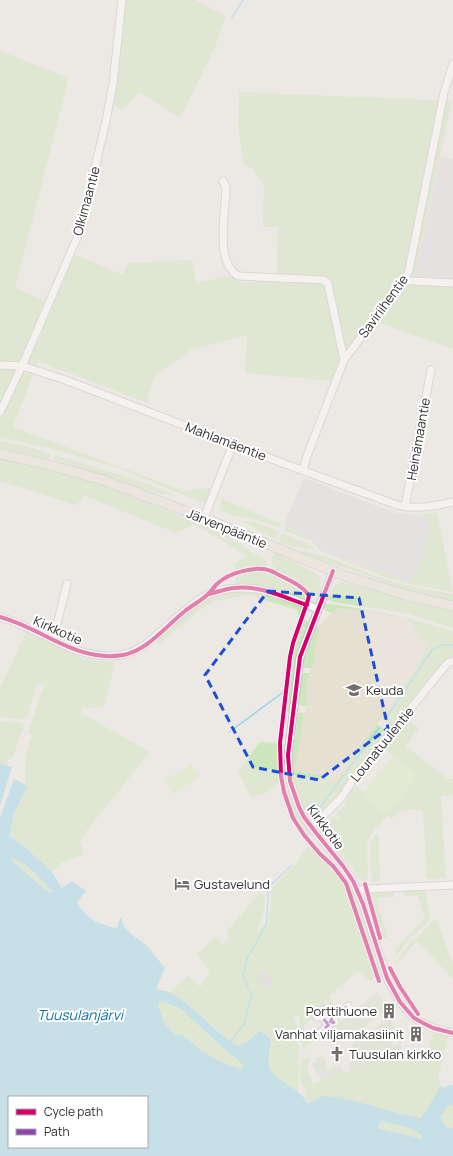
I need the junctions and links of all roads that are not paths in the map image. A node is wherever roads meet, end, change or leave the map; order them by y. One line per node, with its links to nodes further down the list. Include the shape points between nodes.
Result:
1 (122, 0): 9 (street, Olkimaantie, via 113,84 80,231)
2 (453, 64): 3 (street, Saviriihentie)
3 (450, 84): 5 (street, Saviriihentie, via 409,270)
4 (223, 182): 7 (street, via 226,187 222,236 231,272 238,276 324,280 328,284)
5 (404, 280): 6 (street); 7 (street, Saviriihentie)
6 (453, 283)
7 (344, 360): 14 (street, Saviriihentie)
8 (0, 365): 9 (street, Mahlamäentie)
9 (22, 366): 11 (street, Olkimaantie); 12 (street, Mahlamäentie, via 63,379)
10 (431, 370): 16 (street, Heinämaantie)
11 (0, 412)
12 (233, 444): 14 (street, Mahlamäentie); 17 (street)
13 (0, 454): 17 (main road, Järvenpääntie, via 50,464 103,480)
14 (302, 470): 16 (street, Mahlamäentie)
15 (453, 502): 16 (street, Mahlamäentie)
16 (405, 507)
17 (204, 518): 18 (main road, Järvenpääntie)
18 (333, 571): 20 (main road, Järvenpääntie, via 406,595); 21 (street, Kirkkotie)
19 (67, 584): 23 (street)
20 (453, 606)
21 (318, 609): 23 (street, Kirkkotie, via 276,593 234,588 209,594 148,643 125,654 92,655); 25 (street, Kirkkotie, via 300,657 288,755 290,781 299,807)
22 (0, 617): 23 (street, Kirkkotie, via 24,625)
23 (53, 640)
24 (453, 661): 25 (street, Lounatuulentie, via 440,672 352,781 342,797)
25 (310, 826): 27 (street, Kirkkotie, via 343,866)
26 (453, 885): 27 (street)
27 (357, 891): 31 (street, Kirkkotie, via 387,978 400,1002 414,1018 433,1028)
28 (348, 1006): 30 (street, via 332,1018)
29 (323, 1017): 30 (street)
30 (331, 1023): 32 (street)
31 (453, 1033)
32 (319, 1035)

